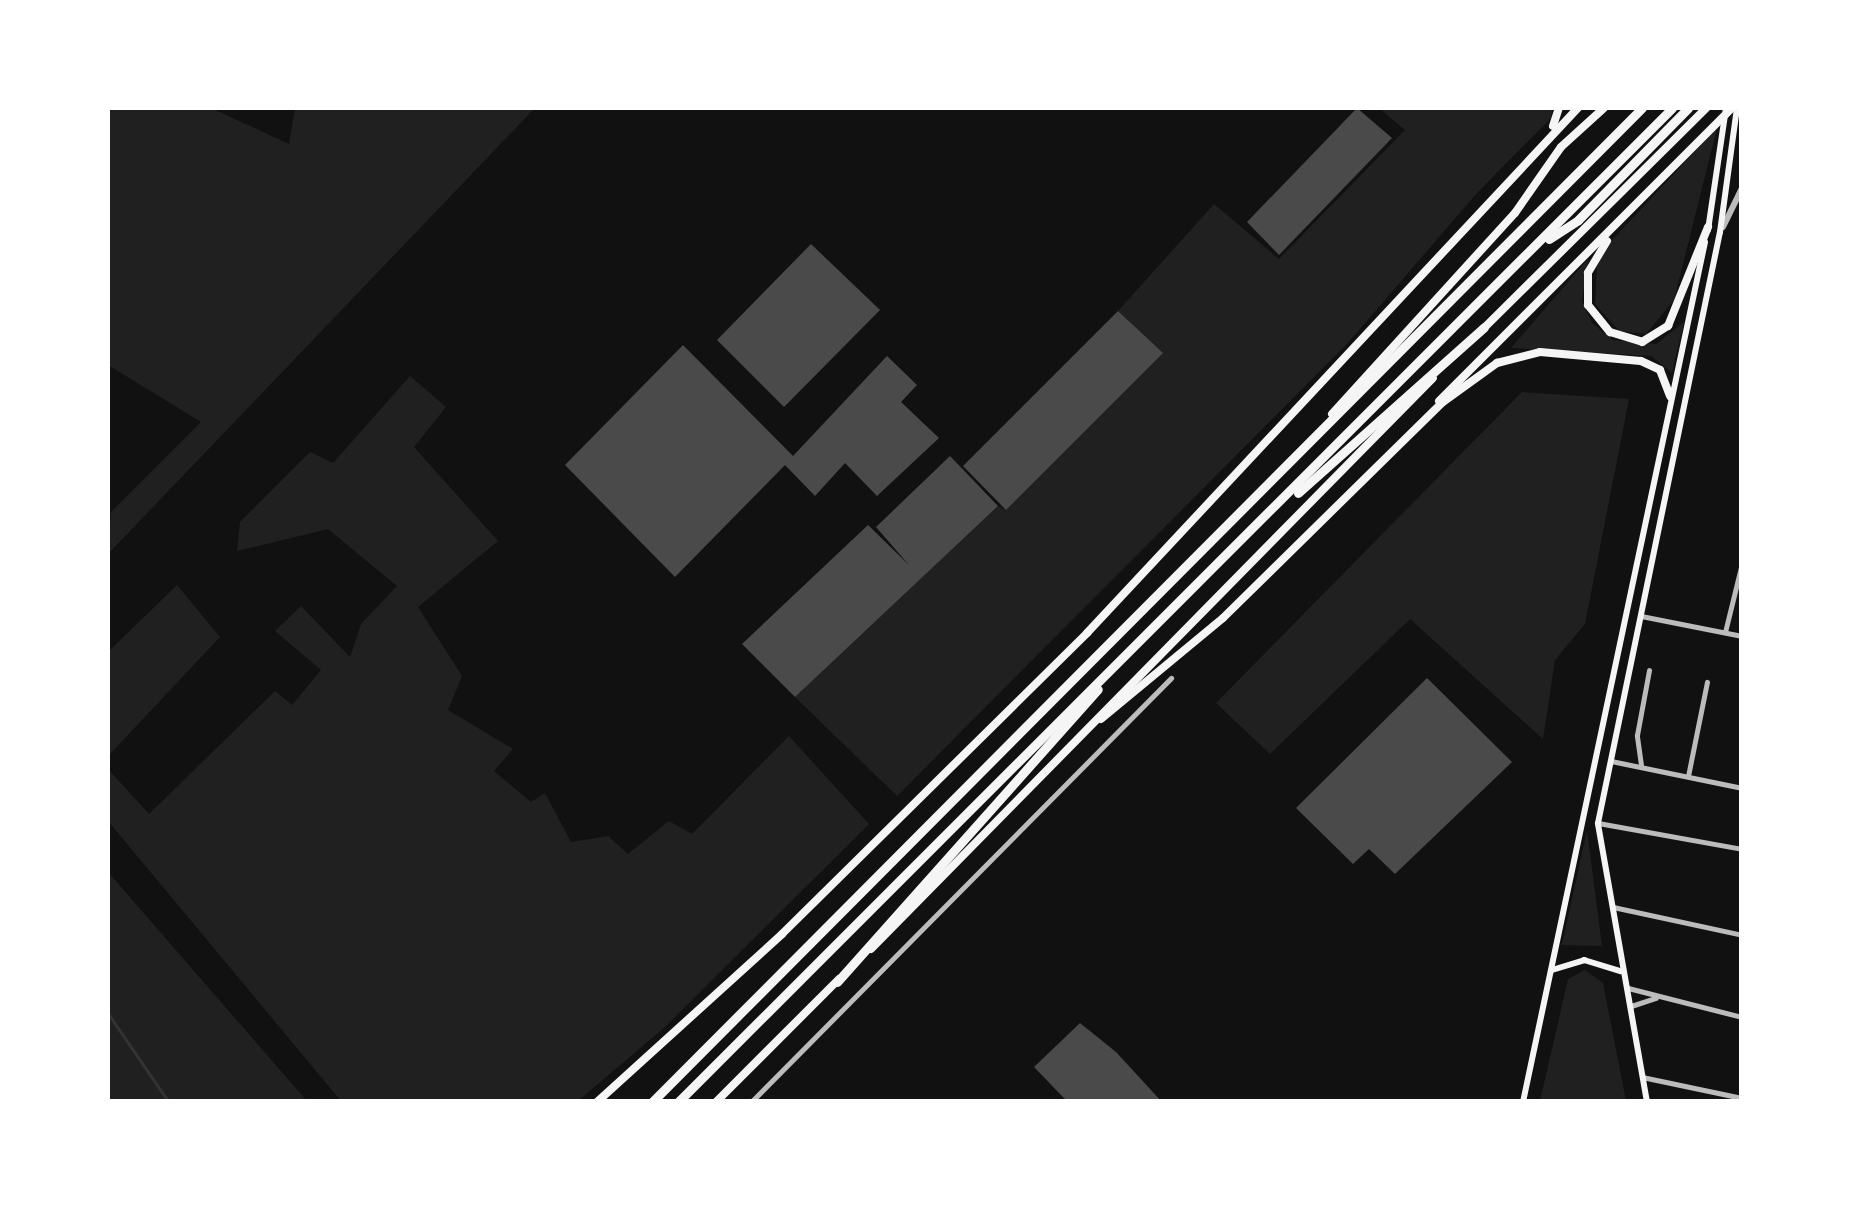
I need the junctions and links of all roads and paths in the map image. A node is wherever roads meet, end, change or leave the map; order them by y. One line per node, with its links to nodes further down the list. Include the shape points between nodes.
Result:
1 (1558, 108): 9 (main road, via 1558,119)
2 (1578, 108): 9 (main road)
3 (1604, 108): 18 (main road, via 1561,148 1437,303)
4 (1642, 108): 18 (highway)
5 (1672, 108): 14 (highway)
6 (1688, 108): 14 (highway, via 1578,220)
7 (1706, 108): 15 (main road)
8 (1732, 108): 11 (main road); 12 (main road); 13 (main road)
9 (1536, 149): 46 (main road, via 1087,632 782,934)
10 (1742, 188): 13 (street)
11 (1708, 228): 12 (main road, via 1668,326 1642,342 1610,332 1588,304 1588,273); 16 (main road)
12 (1613, 231): 17 (main road, via 1460,375)
13 (1720, 232): 21 (main road)
14 (1530, 252): 19 (highway)
15 (1484, 327): 19 (highway); 28 (main road)
16 (1670, 396): 17 (main road, via 1660,370 1640,361 1515,355 1480,372); 37 (main road)
17 (1403, 442): 28 (main road, via 1223,618 1117,710)
18 (1301, 451): 47 (highway)
19 (1268, 516): 24 (highway)
20 (1742, 563): 22 (street)
21 (1640, 616): 22 (street); 29 (main road)
22 (1724, 632): 23 (street)
23 (1742, 636)
24 (1129, 653): 39 (highway); 48 (highway)
25 (1648, 670): 30 (street, via 1637,735)
26 (1171, 678): 50 (street)
27 (1707, 682): 31 (street)
28 (1094, 722): 39 (main road)
29 (1611, 761): 30 (street); 33 (main road)
30 (1641, 766): 31 (street)
31 (1688, 776): 32 (street)
32 (1742, 788)
33 (1598, 823): 34 (street); 35 (main road)
34 (1742, 849)
35 (1611, 906): 36 (street); 38 (main road)
36 (1742, 936)
37 (1551, 970): 38 (main road, via 1584,960); 51 (main road)
38 (1622, 971): 40 (main road)
39 (837, 982): 49 (main road)
40 (1626, 987): 41 (street); 42 (main road)
41 (1659, 998): 42 (street); 43 (street)
42 (1631, 1006): 44 (main road)
43 (1742, 1017)
44 (1642, 1076): 45 (street); 52 (main road)
45 (1742, 1098)
46 (597, 1102)
47 (652, 1102)
48 (678, 1102)
49 (716, 1102)
50 (751, 1102)
51 (1522, 1102)
52 (1647, 1102)

